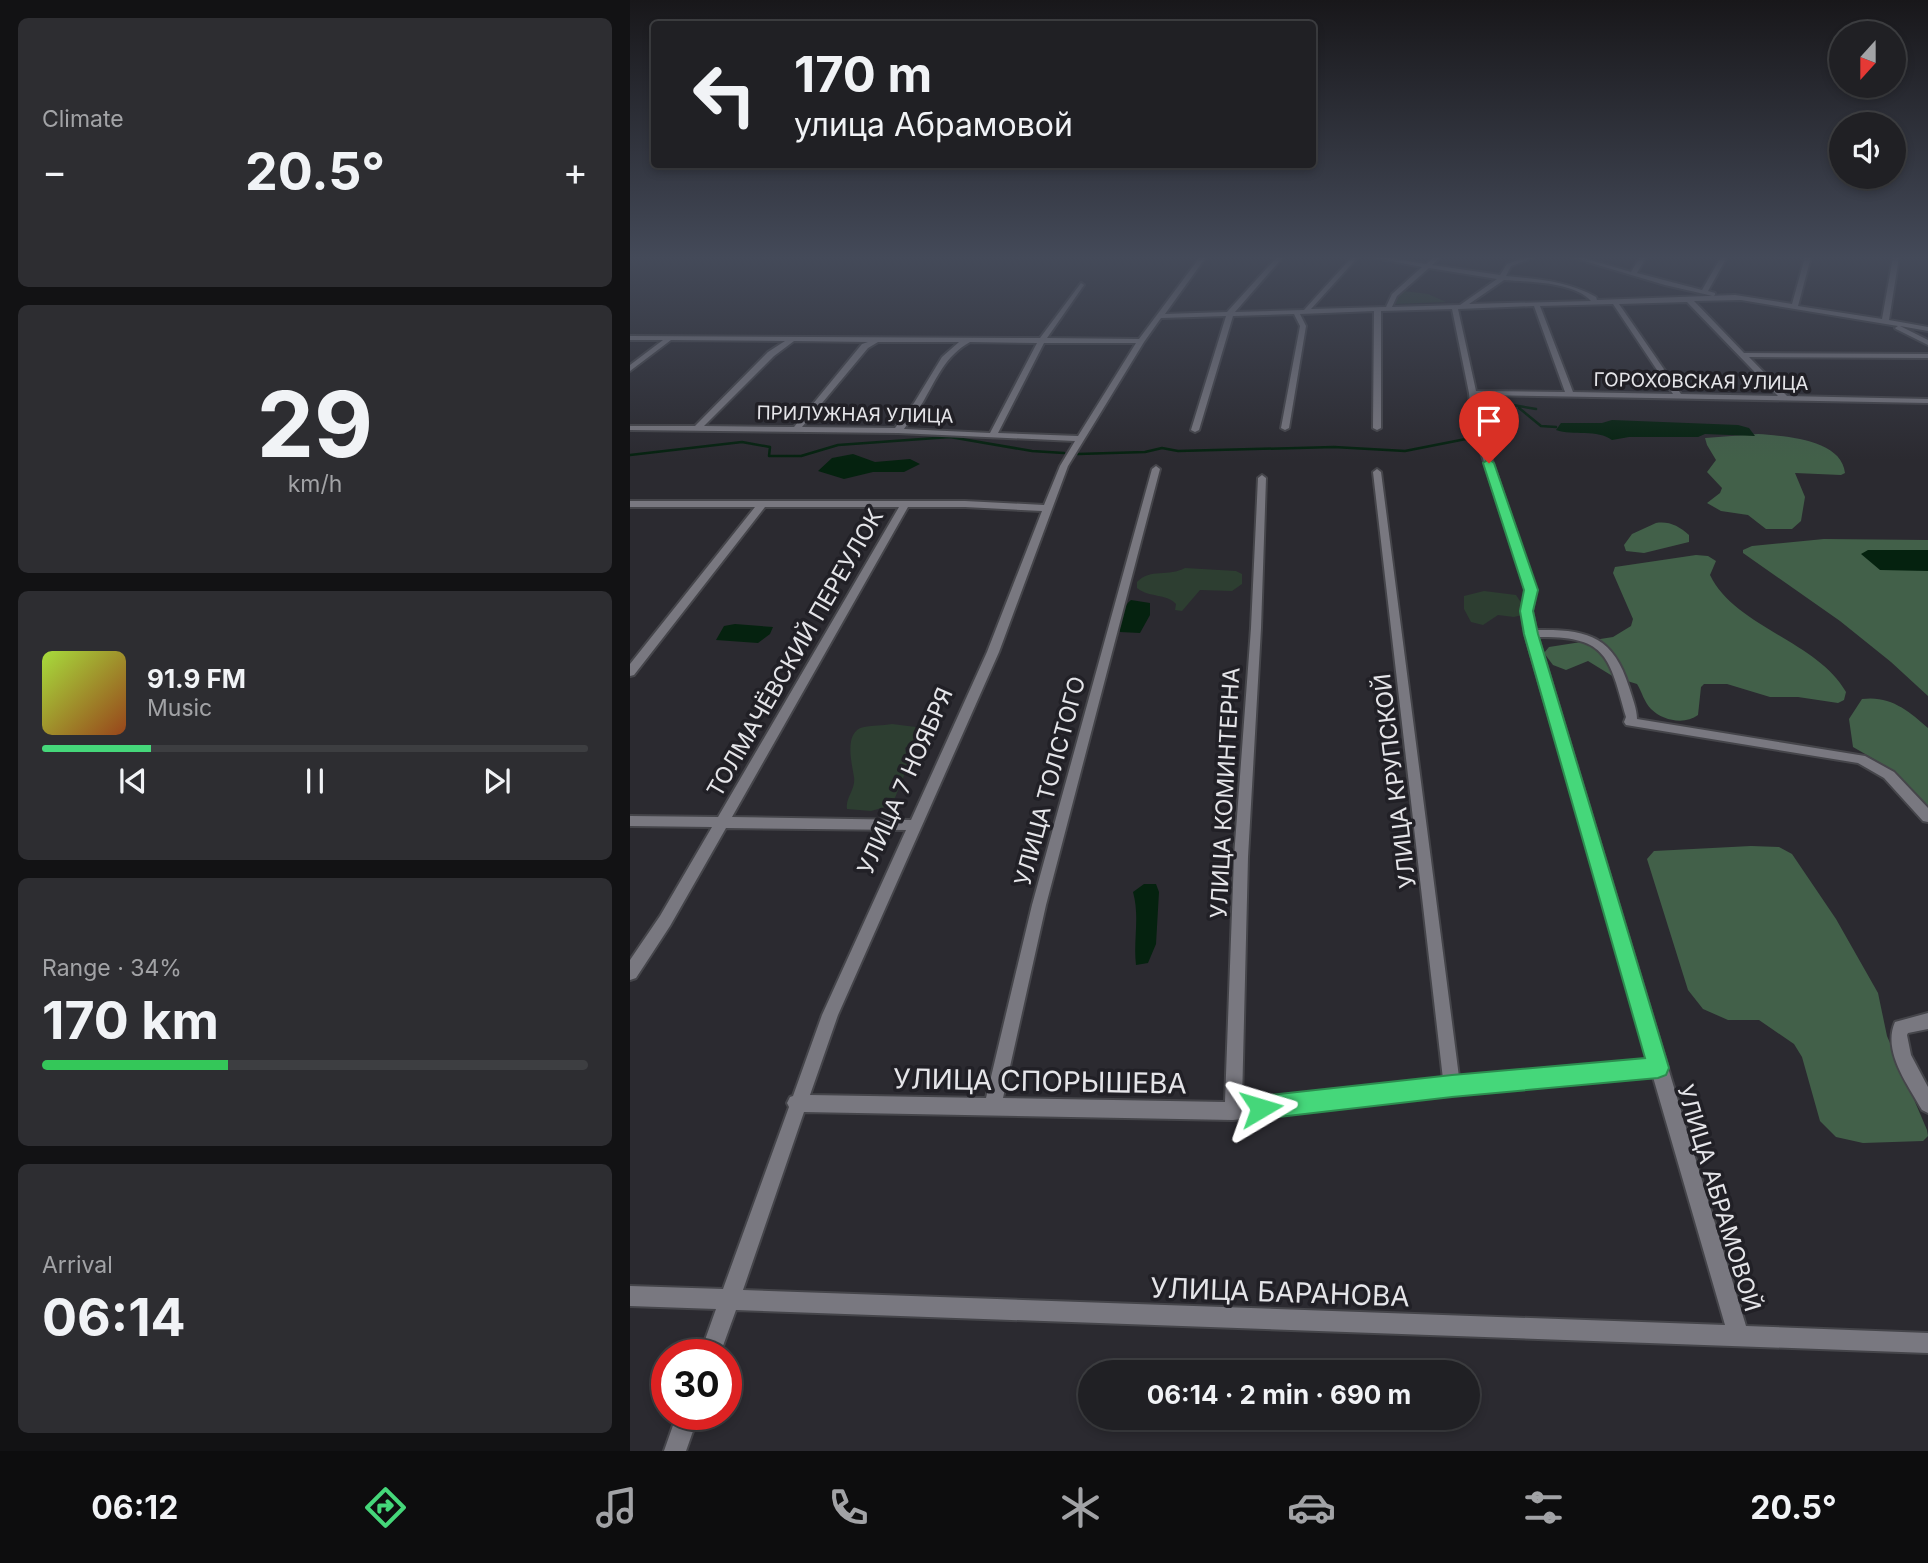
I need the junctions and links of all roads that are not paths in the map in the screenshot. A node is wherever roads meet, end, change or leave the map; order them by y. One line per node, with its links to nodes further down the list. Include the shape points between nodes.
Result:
1 (1053, 325): 19 (street)
2 (1153, 325): 18 (street, УЛИЦА 7 НОЯБРЯ)
3 (1226, 325): 34 (street)
4 (1303, 325): 30 (street)
5 (1379, 325): 31 (street)
6 (1461, 325): 24 (street, УЛИЦА АБРАМОВОЙ)
7 (1544, 325): 25 (street)
8 (1630, 325): 26 (street)
9 (1713, 325): 21 (street)
10 (1891, 325): 20 (street)
11 (1902, 325): 12 (street)
12 (1928, 329)
13 (630, 338): 15 (street)
14 (877, 338): 16 (street); 17 (street); 33 (street, via 865,346)
15 (670, 339): 16 (street); 23 (street)
16 (791, 340): 32 (street)
17 (968, 341): 19 (street); 35 (street, via 954,349)
18 (1141, 341): 19 (street); 37 (street, УЛИЦА 7 НОЯБРЯ)
19 (1041, 342): 36 (street)
20 (1928, 343)
21 (1742, 355): 22 (street); 27 (street)
22 (1928, 356)
23 (630, 369)
24 (1474, 393): 25 (street, ГОРОХОВСКАЯ УЛИЦА); 45 (street, УЛИЦА АБРАМОВОЙ, via 1476,425 1531,590 1527,611)
25 (1569, 393): 26 (street, ГОРОХОВСКАЯ УЛИЦА)
26 (1678, 396): 27 (street, ГОРОХОВСКАЯ УЛИЦА)
27 (1785, 399): 28 (street, ГОРОХОВСКАЯ УЛИЦА)
28 (1928, 401)
29 (630, 428): 32 (street, ПРИЛУЖНАЯ УЛИЦА)
30 (1285, 428)
31 (1377, 428)
32 (696, 429): 33 (street, ПРИЛУЖНАЯ УЛИЦА)
33 (796, 430): 35 (street, ПРИЛУЖНАЯ УЛИЦА)
34 (1195, 430)
35 (898, 431): 36 (street, ПРИЛУЖНАЯ УЛИЦА)
36 (993, 435): 37 (street, ПРИЛУЖНАЯ УЛИЦА)
37 (1080, 439): 44 (street, УЛИЦА 7 НОЯБРЯ)
38 (1156, 469): 57 (street, УЛИЦА ТОЛСТОГО, via 1039,905)
39 (1377, 472): 54 (street, УЛИЦА КРУПСКОЙ)
40 (1262, 478): 58 (street, УЛИЦА КОМИНТЕРНА, via 1241,857)
41 (630, 504): 42 (street)
42 (762, 504): 43 (street); 46 (street)
43 (905, 504): 44 (street); 49 (street, ТОЛМАЧЁВСКИЙ ПЕРЕУЛОК)
44 (1048, 508): 50 (street, УЛИЦА 7 НОЯБРЯ, via 993,652)
45 (1531, 634): 47 (street, via 1581,636 1608,653 1630,722 1861,759 1889,775); 53 (street, УЛИЦА АБРАМОВОЙ)
46 (630, 672)
47 (1928, 817)
48 (630, 821): 49 (street)
49 (721, 823): 50 (street); 51 (street, ТОЛМАЧЁВСКИЙ ПЕРЕУЛОК)
50 (913, 825): 55 (street, УЛИЦА 7 НОЯБРЯ)
51 (630, 973)
52 (1928, 1021): 56 (street, via 1901,1027 1898,1033 1906,1061)
53 (1658, 1068): 54 (street, УЛИЦА СПОРЫШЕВА); 61 (street, УЛИЦА АБРАМОВОЙ)
54 (1452, 1086): 58 (street, УЛИЦА СПОРЫШЕВА)
55 (796, 1103): 57 (street, УЛИЦА СПОРЫШЕВА); 60 (street, УЛИЦА 7 НОЯБРЯ)
56 (1928, 1104)
57 (993, 1105): 58 (street, УЛИЦА СПОРЫШЕВА)
58 (1233, 1111)
59 (630, 1296): 60 (street, УЛИЦА БАРАНОВА)
60 (731, 1298): 61 (street, УЛИЦА БАРАНОВА); 62 (street, УЛИЦА 7 НОЯБРЯ)
61 (1738, 1334): 63 (street, УЛИЦА БАРАНОВА)
62 (716, 1339)
63 (1928, 1343)
64 (682, 1430): 65 (street)
65 (675, 1451)

